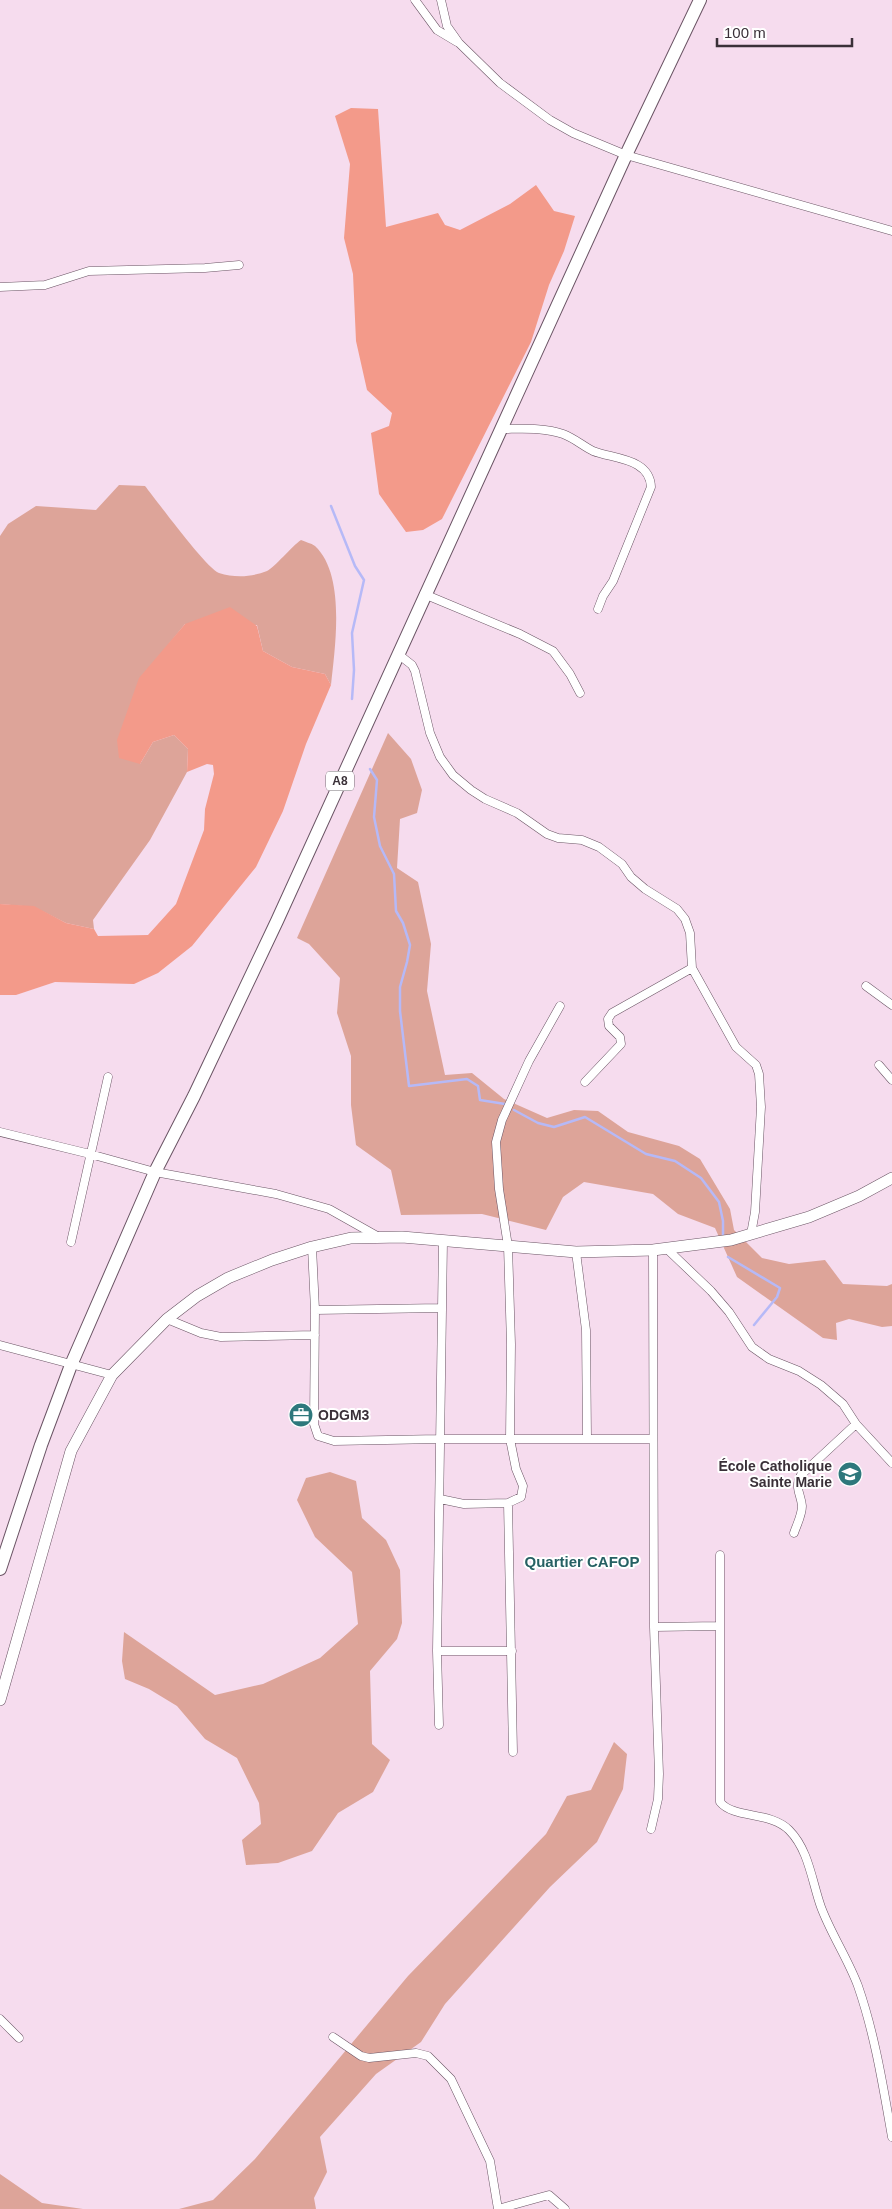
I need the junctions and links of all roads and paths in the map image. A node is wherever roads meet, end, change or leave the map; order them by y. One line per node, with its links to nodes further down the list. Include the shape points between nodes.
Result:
1 (415, 0): 4 (street, via 437,30)
2 (441, 0): 4 (street, via 447,26)
3 (700, 0): 5 (main road, A8)
4 (459, 43): 5 (street, via 500,83 550,120)
5 (626, 155): 6 (street); 9 (main road, A8)
6 (892, 230)
7 (239, 265): 8 (street, via 88,271 45,284)
8 (0, 287)
9 (501, 428): 10 (main road, A8); 11 (street, via 562,434 594,451 618,456 649,474 651,487 613,581)
10 (424, 594): 12 (main road, A8); 13 (street, via 553,651)
11 (598, 609)
12 (398, 654): 14 (street, via 415,671 430,733 440,757 454,775 478,795 517,813 547,834 582,840 610,854 645,889 677,909 686,919); 24 (main road, A8, via 227,1026)
13 (580, 692)
14 (692, 968): 21 (street, via 612,1014 608,1019 609,1026 620,1037 621,1044); 26 (street, via 736,1047 756,1065 759,1074 761,1106)
15 (866, 986): 16 (street)
16 (892, 1005)
17 (560, 1006): 30 (street, via 529,1061 502,1120 496,1142)
18 (879, 1065): 20 (street)
19 (108, 1078): 23 (street)
20 (892, 1080)
21 (585, 1082)
22 (0, 1132): 23 (street)
23 (90, 1154): 24 (street); 29 (street)
24 (155, 1172): 27 (street, via 276,1194 318,1206); 40 (main road, A8)
25 (892, 1178): 26 (street, via 817,1213)
26 (751, 1234): 32 (street, via 731,1240)
27 (377, 1236): 28 (street); 31 (street)
28 (443, 1241): 30 (street); 35 (street)
29 (71, 1242)
30 (508, 1246): 34 (street); 43 (street)
31 (312, 1247): 36 (street); 37 (street, via 228,1278)
32 (666, 1248): 33 (street); 42 (street, via 711,1291 734,1318 752,1347 822,1385 843,1404)
33 (653, 1250): 34 (street); 46 (street)
34 (576, 1252): 44 (street, via 586,1330)
35 (441, 1308): 36 (street); 45 (street)
36 (315, 1310): 38 (street)
37 (167, 1319): 38 (street, via 221,1337); 41 (street)
38 (314, 1335): 45 (street, via 314,1424 318,1436 334,1441)
39 (0, 1345): 40 (street)
40 (71, 1365): 41 (street); 52 (main road, A8)
41 (112, 1374): 57 (street, via 66,1462)
42 (856, 1424): 47 (street); 50 (street, via 801,1475 797,1483 802,1514)
43 (510, 1438): 44 (street); 45 (street); 49 (street, via 523,1486 521,1497)
44 (587, 1438): 46 (street)
45 (439, 1439): 48 (street)
46 (652, 1439): 53 (street)
47 (892, 1463)
48 (440, 1499): 49 (street, via 464,1504); 55 (street)
49 (508, 1503): 56 (street)
50 (794, 1533)
51 (720, 1555): 54 (street)
52 (0, 1570)
53 (654, 1626): 54 (street); 60 (street, via 659,1774)
54 (719, 1626): 64 (street, via 720,1802 725,1808 779,1823 800,1845 821,1907 857,1983 870,2022)
55 (438, 1651): 56 (street); 58 (street)
56 (512, 1651): 59 (street)
57 (0, 1700)
58 (440, 1725)
59 (513, 1752)
60 (651, 1829)
61 (0, 2018): 63 (street)
62 (333, 2037): 65 (street, via 360,2056 369,2058 416,2053 428,2056 451,2079 490,2161)
63 (19, 2038)
64 (892, 2137)
65 (498, 2209): 66 (street, via 549,2195)
66 (565, 2209)

